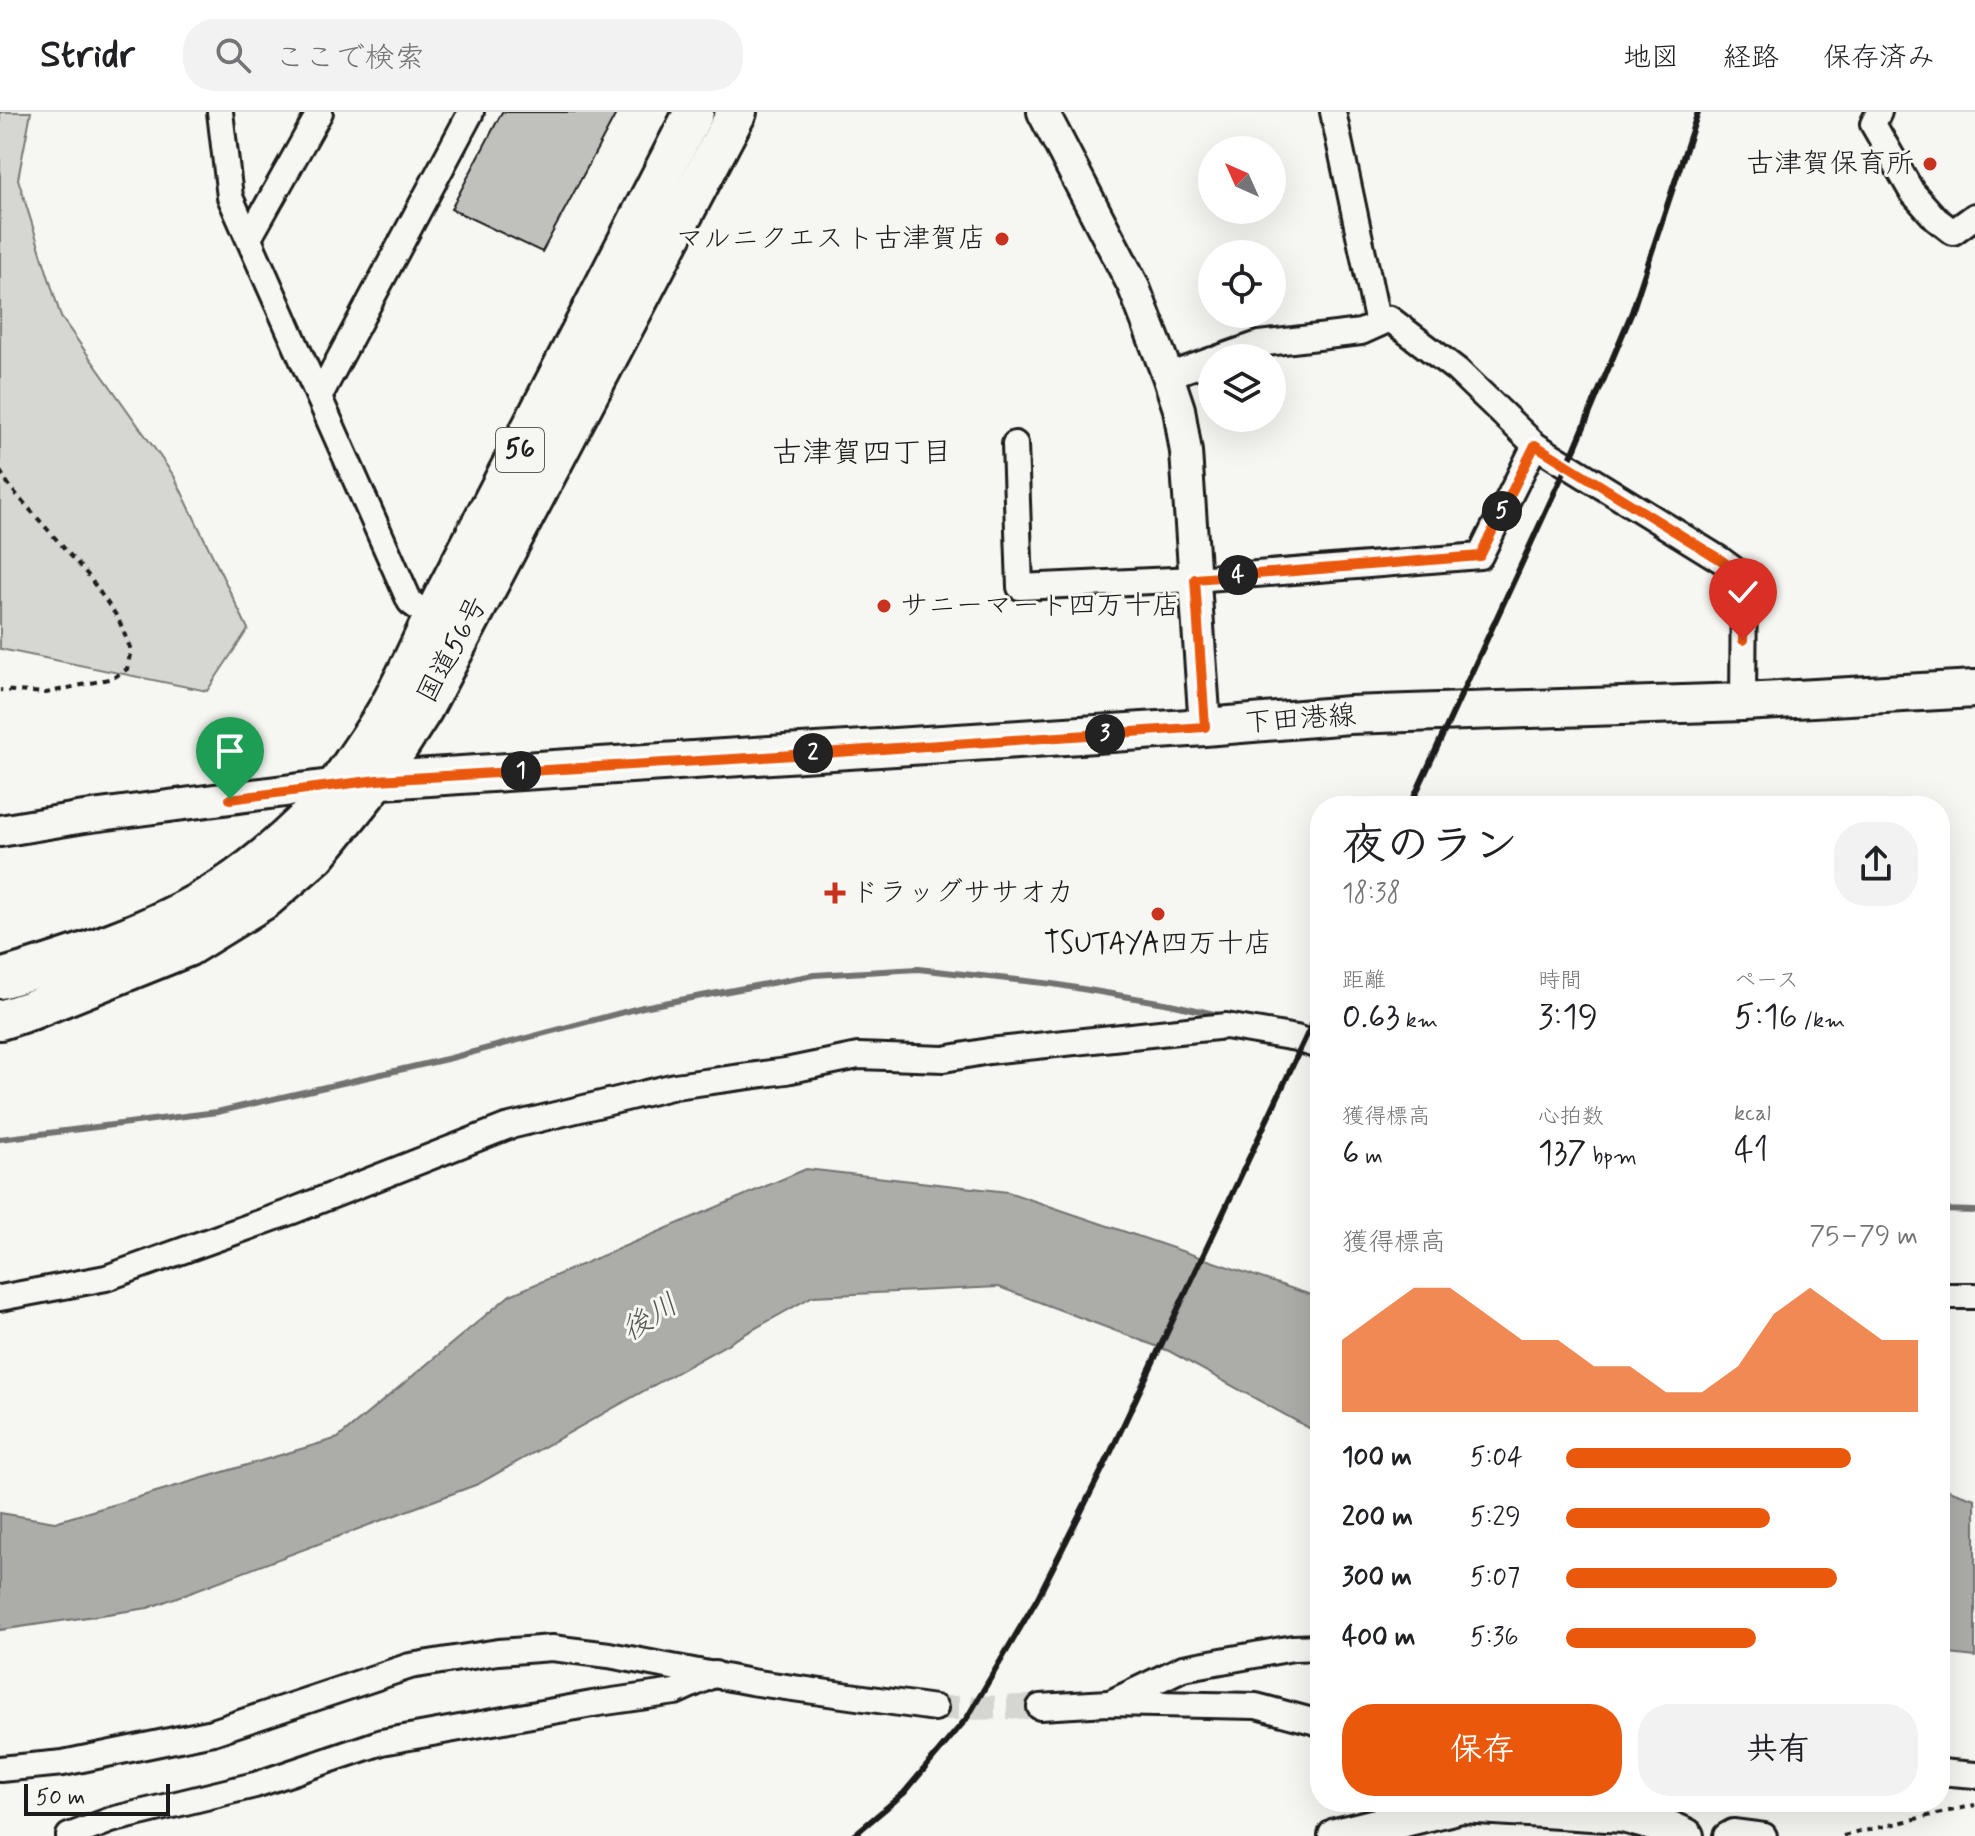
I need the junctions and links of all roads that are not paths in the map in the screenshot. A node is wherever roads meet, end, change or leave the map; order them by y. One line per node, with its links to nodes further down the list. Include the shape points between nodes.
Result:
1 (220, 112): 10 (street, via 230,197)
2 (320, 112): 10 (street)
3 (471, 112): 15 (street)
4 (694, 112): 19 (highway, 国道56号 / 56)
5 (737, 112): 23 (highway, 国道56号 / 56, via 423,709)
6 (1043, 112): 14 (street, via 1133,285)
7 (1333, 112): 11 (street)
8 (1879, 112): 9 (street, via 1873,124 1912,192 1936,219 1953,232)
9 (1975, 216)
10 (249, 238): 15 (street)
11 (1378, 324): 12 (street, via 1361,332); 17 (street, via 1390,319 1457,370)
12 (1259, 344)
13 (1198, 365): 14 (street)
14 (1168, 376): 18 (street, via 1186,452)
15 (319, 397): 19 (street, via 410,602)
16 (1015, 444): 18 (street, via 1020,587)
17 (1535, 445): 18 (street, via 1480,556); 21 (street, via 1744,577)
18 (1195, 579): 22 (street)
19 (432, 618): 24 (highway, 国道56号 / 56, via 397,694)
20 (1975, 689): 21 (main road, 下田港線)
21 (1743, 702): 22 (main road, 下田港線, via 1349,715)
22 (1205, 727): 23 (main road, 下田港線)
23 (377, 780): 24 (main road, 下田港線); 27 (highway, 国道56号 / 56, via 316,855 265,899 187,947)
24 (338, 784): 25 (street); 26 (highway, 国道56号 / 56, via 253,866 191,907 62,962)
25 (0, 831)
26 (0, 979)
27 (0, 1020)
28 (1310, 1043): 31 (street, via 1226,1026 944,1059 858,1056 675,1086 506,1127 106,1278)
29 (1950, 1296): 30 (street)
30 (1975, 1296)
31 (0, 1298)
32 (1310, 1647): 34 (street, via 1183,1668)
33 (715, 1674): 36 (street); 38 (street, via 552,1648 498,1652 410,1666 213,1732 63,1763); 43 (street, via 675,1692 382,1742 255,1785 111,1820)
34 (1108, 1703): 35 (street); 37 (street, via 1256,1706)
35 (1040, 1707)
36 (935, 1708)
37 (1310, 1720)
38 (0, 1769)
39 (1950, 1773): 40 (street)
40 (1975, 1775)
41 (1429, 1812): 44 (main road)
42 (1579, 1812): 45 (main road, via 1623,1815)
43 (72, 1836)
44 (1336, 1836)
45 (1686, 1836)
46 (1726, 1836): 47 (street)
47 (1764, 1836)

